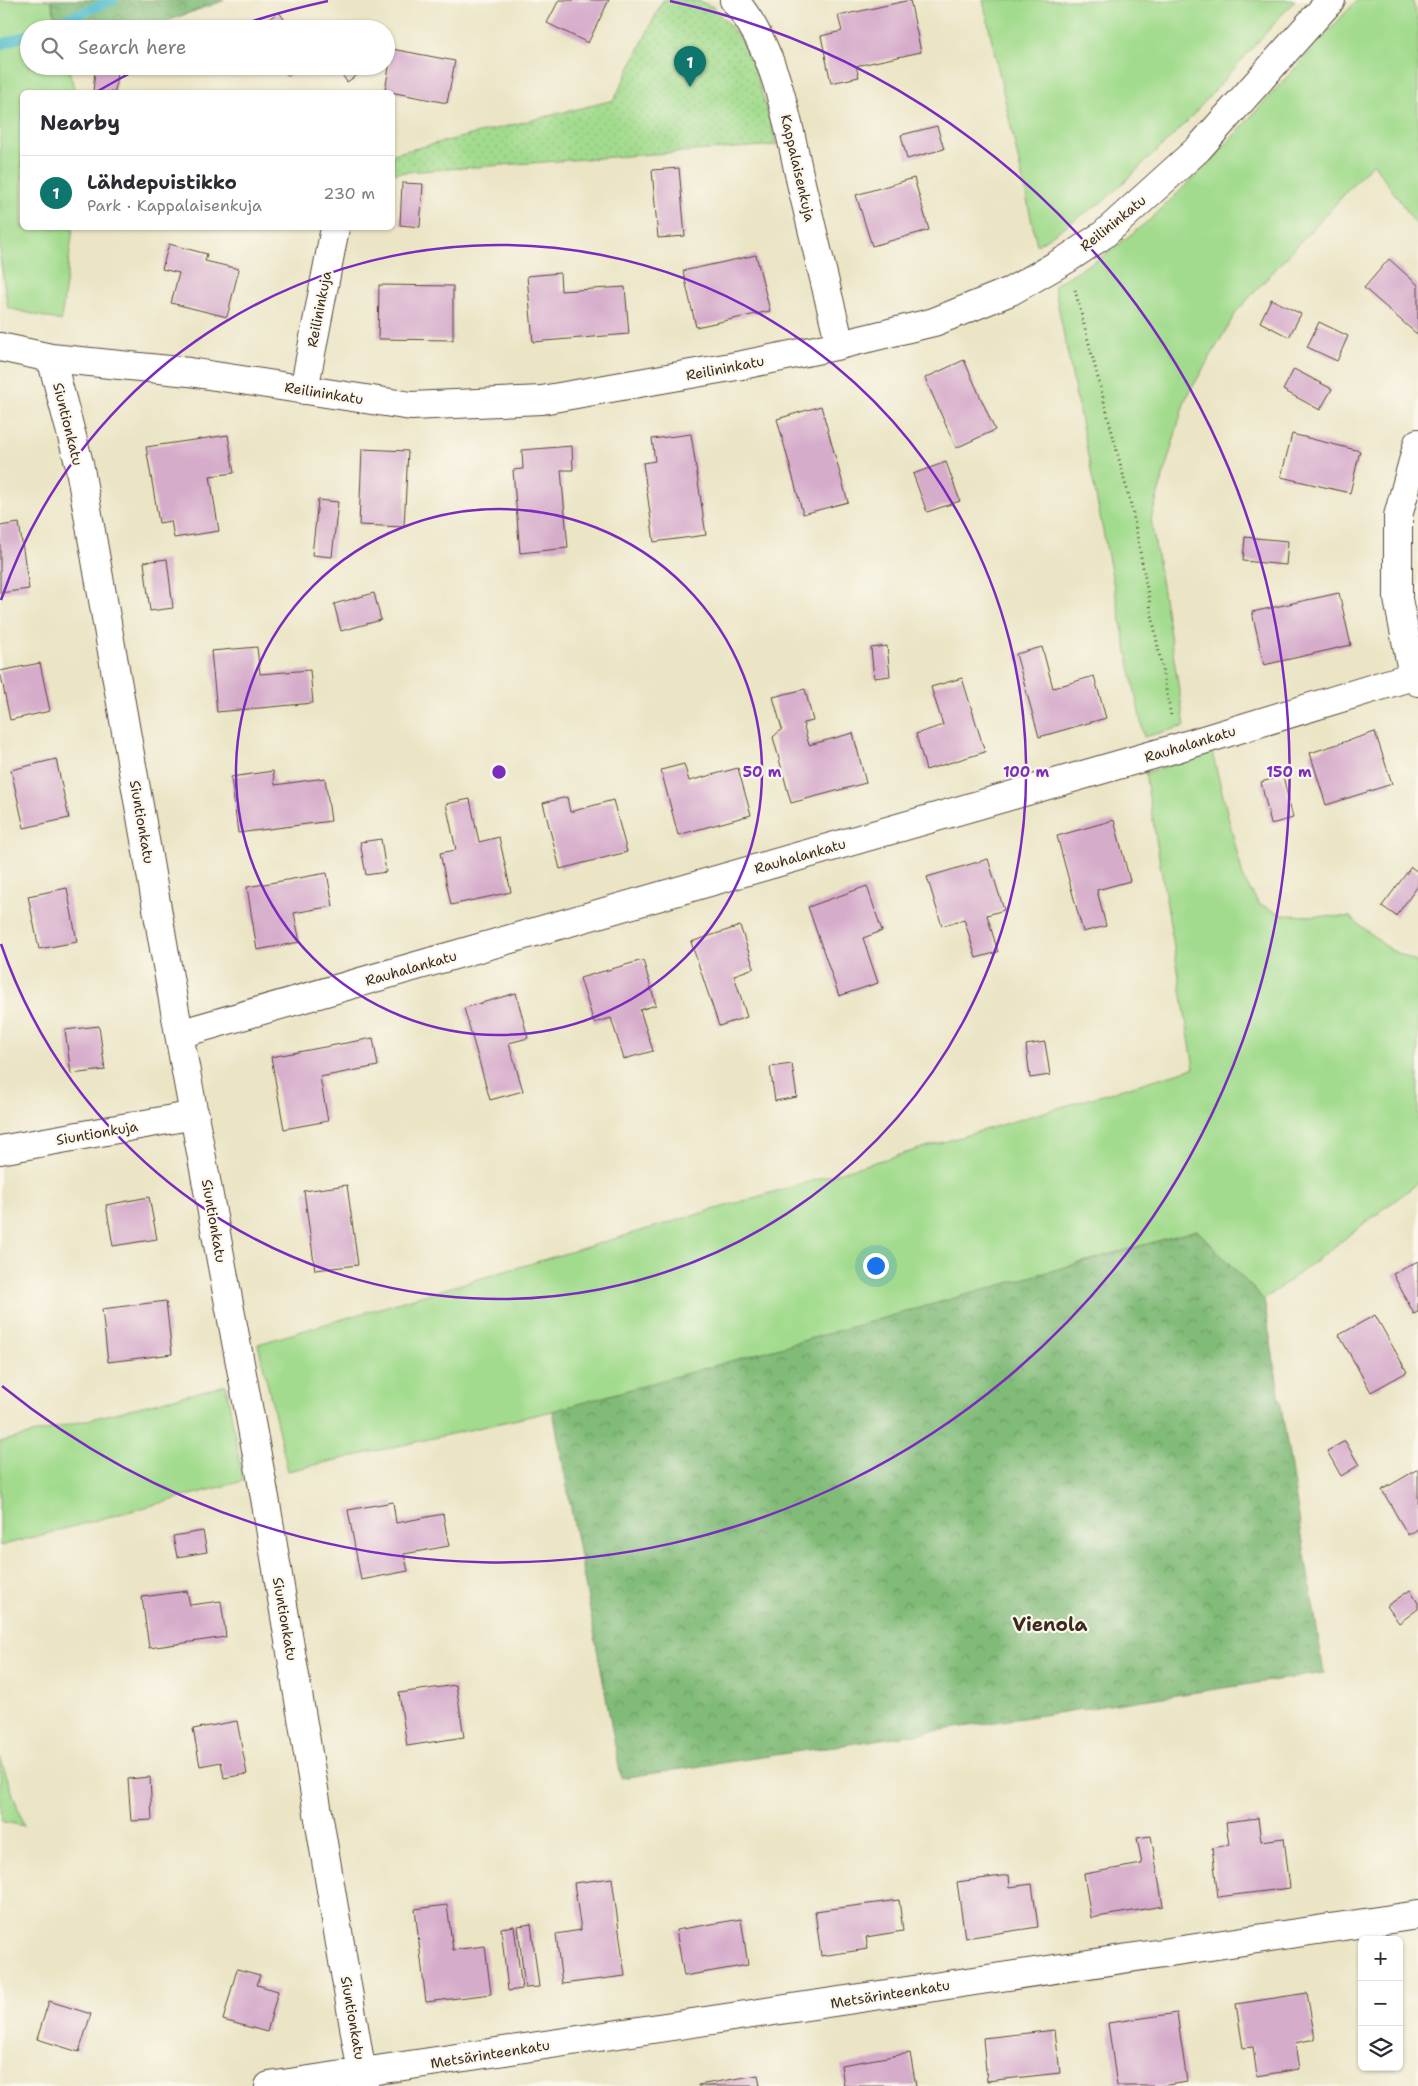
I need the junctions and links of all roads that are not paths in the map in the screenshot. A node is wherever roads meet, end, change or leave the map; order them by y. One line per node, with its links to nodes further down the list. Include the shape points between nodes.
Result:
1 (734, 0): 4 (street, Kappalaisenkuja, via 766,49 781,97)
2 (1331, 0): 4 (street, Reilininkatu, via 1198,149 1103,234 1011,291 934,322)
3 (335, 230): 7 (street, Reilininkuja)
4 (840, 345): 7 (street, Reilininkatu, via 542,400 411,406)
5 (0, 347): 6 (street, Reilininkatu)
6 (51, 358): 7 (street, Reilininkatu, via 189,372); 10 (street, Siuntionkatu, via 79,463)
7 (304, 390)
8 (1418, 443): 9 (street, via 1398,516 1398,598)
9 (1416, 679): 10 (street, Rauhalankatu)
10 (179, 1034): 11 (street, Siuntionkatu)
11 (194, 1115): 12 (street, Siuntionkuja); 14 (street, Siuntionkatu)
12 (0, 1150)
13 (1418, 1915): 14 (street, Metsärinteenkatu)
14 (364, 2079): 15 (street, Metsärinteenkatu)
15 (269, 2086)

